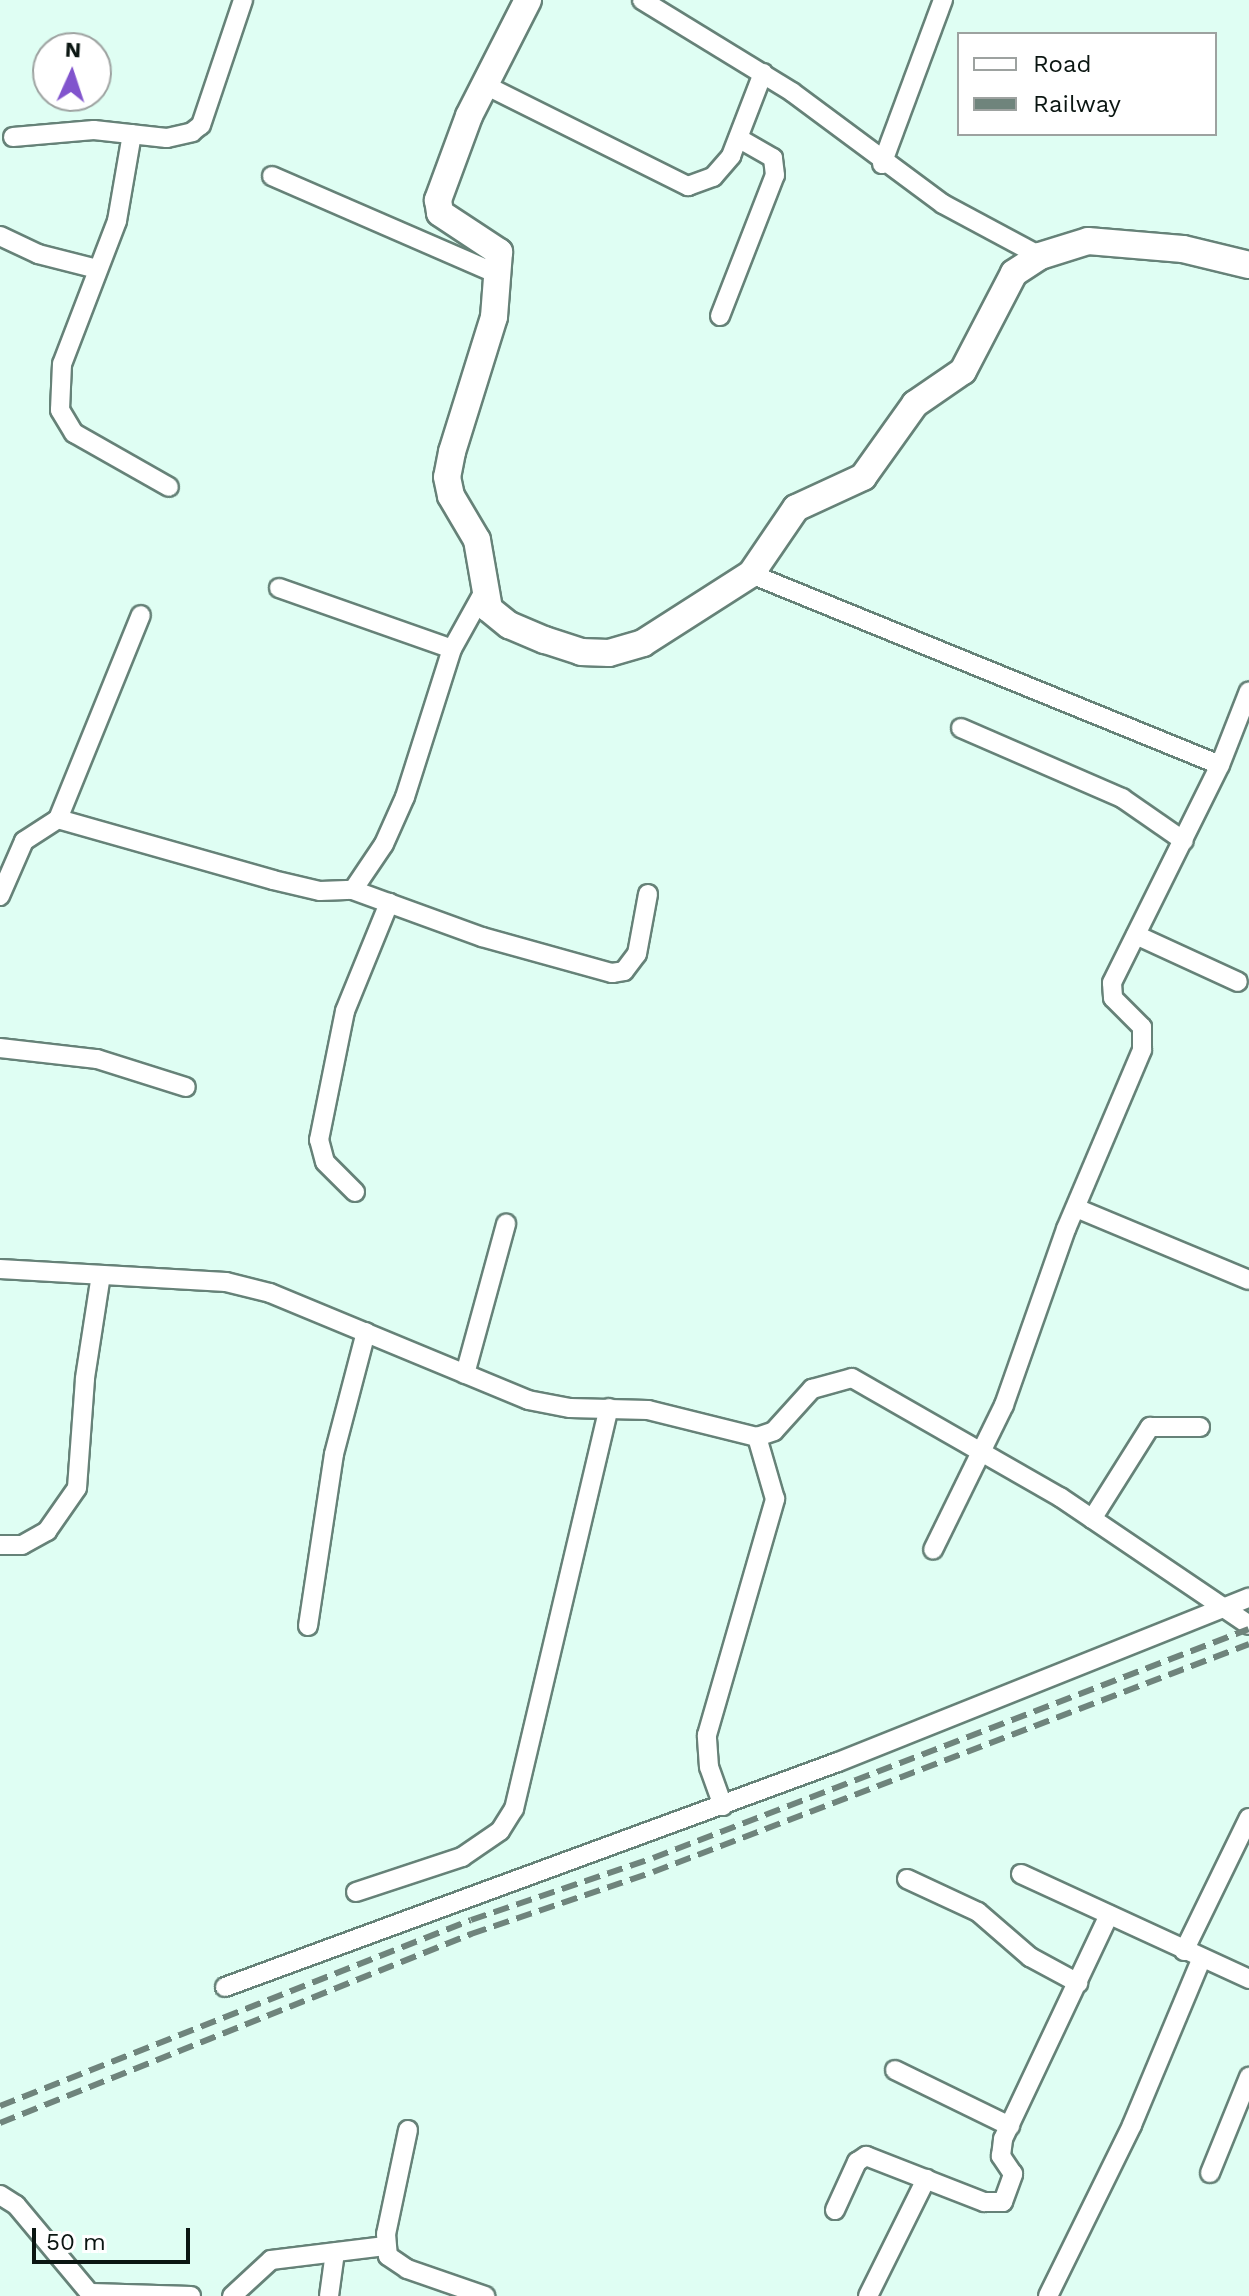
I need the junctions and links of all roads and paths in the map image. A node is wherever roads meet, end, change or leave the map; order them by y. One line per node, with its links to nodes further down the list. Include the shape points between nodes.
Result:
1 (243, 0): 7 (street, via 201,125 167,138)
2 (528, 0): 6 (street)
3 (642, 0): 5 (street)
4 (943, 0): 10 (street)
5 (763, 73): 9 (street); 10 (street)
6 (485, 85): 9 (street, via 688,186 713,177); 16 (street, via 438,200 440,213 499,252)
7 (132, 134): 8 (street, via 72,130); 15 (street, via 117,221)
8 (13, 137)
9 (738, 138): 17 (street, via 773,158 775,175)
10 (882, 164): 13 (street)
11 (272, 176): 16 (street)
12 (0, 236): 15 (street, via 38,254)
13 (1040, 256): 14 (street, via 1088,241 1183,249); 19 (street, via 1014,273 963,371 915,404 863,477 796,508)
14 (1249, 265)
15 (97, 269): 18 (street, via 62,364 64,424)
16 (500, 275): 21 (street, via 494,317 447,477 451,496 477,540)
17 (720, 316)
18 (169, 487)
19 (751, 574): 21 (street, via 643,643 609,653 581,652 509,625 489,609); 26 (street)
20 (279, 588): 23 (street)
21 (483, 593): 23 (street)
22 (141, 615): 27 (street)
23 (452, 649): 29 (street, via 405,797 384,844)
24 (1249, 691): 26 (street)
25 (961, 728): 28 (street, via 1122,798)
26 (1220, 765): 28 (street)
27 (58, 819): 29 (street, via 273,880 320,891); 31 (street, via 24,841)
28 (1184, 841): 33 (street)
29 (353, 890): 32 (street)
30 (648, 894): 32 (street, via 637,954 624,971 612,973 482,937)
31 (0, 896)
32 (389, 903): 37 (street, via 345,1011 319,1140 325,1162)
33 (1136, 935): 34 (street); 38 (street, via 1112,983 1113,998 1142,1027 1142,1050)
34 (1238, 982)
35 (0, 1048): 36 (street, via 97,1059)
36 (186, 1087)
37 (355, 1192)
38 (1076, 1208): 42 (street); 48 (street, via 1004,1405)
39 (506, 1224): 44 (street)
40 (0, 1269): 41 (street)
41 (101, 1275): 43 (street, via 226,1282 270,1293); 50 (street, via 85,1378 77,1488 47,1531 22,1545)
42 (1249, 1280)
43 (366, 1332): 44 (street); 55 (street, via 334,1454)
44 (465, 1374): 45 (street, via 528,1400)
45 (609, 1408): 47 (street, via 648,1410); 60 (street, via 514,1809 500,1831 462,1857)
46 (1200, 1427): 49 (street, via 1150,1427)
47 (757, 1437): 48 (street, via 774,1431 812,1389 852,1378); 56 (street, via 775,1499 707,1735 709,1767)
48 (980, 1454): 49 (street); 51 (street)
49 (1092, 1519): 53 (street)
50 (0, 1545)
51 (933, 1550)
52 (1249, 1598): 53 (street)
53 (1227, 1607): 54 (street); 56 (street)
54 (1249, 1625)
55 (308, 1626)
56 (723, 1806): 65 (street)
57 (1249, 1818): 62 (street)
58 (1021, 1874): 61 (street)
59 (907, 1879): 64 (street, via 978,1912 1030,1957)
60 (356, 1892)
61 (1109, 1915): 62 (street); 64 (street)
62 (1192, 1956): 63 (street); 83 (street, via 1132,2125)
63 (1249, 1979)
64 (1078, 1983): 69 (street)
65 (225, 1987)
66 (895, 2070): 69 (street)
67 (1249, 2077): 68 (street)
68 (1244, 2104): 71 (street)
69 (1010, 2126): 72 (street, via 1001,2147 1003,2163 1013,2174 1003,2202 984,2202)
70 (408, 2130): 75 (street)
71 (1210, 2173)
72 (926, 2179): 74 (street, via 861,2156); 82 (street)
73 (0, 2195): 77 (street, via 16,2205)
74 (835, 2210)
75 (385, 2246): 76 (street); 81 (street, via 393,2263)
76 (335, 2252): 79 (street, via 271,2260); 80 (street)
77 (92, 2294): 78 (street)
78 (191, 2296)
79 (232, 2296)
80 (329, 2296)
81 (485, 2296)
82 (868, 2296)
83 (1048, 2296)

